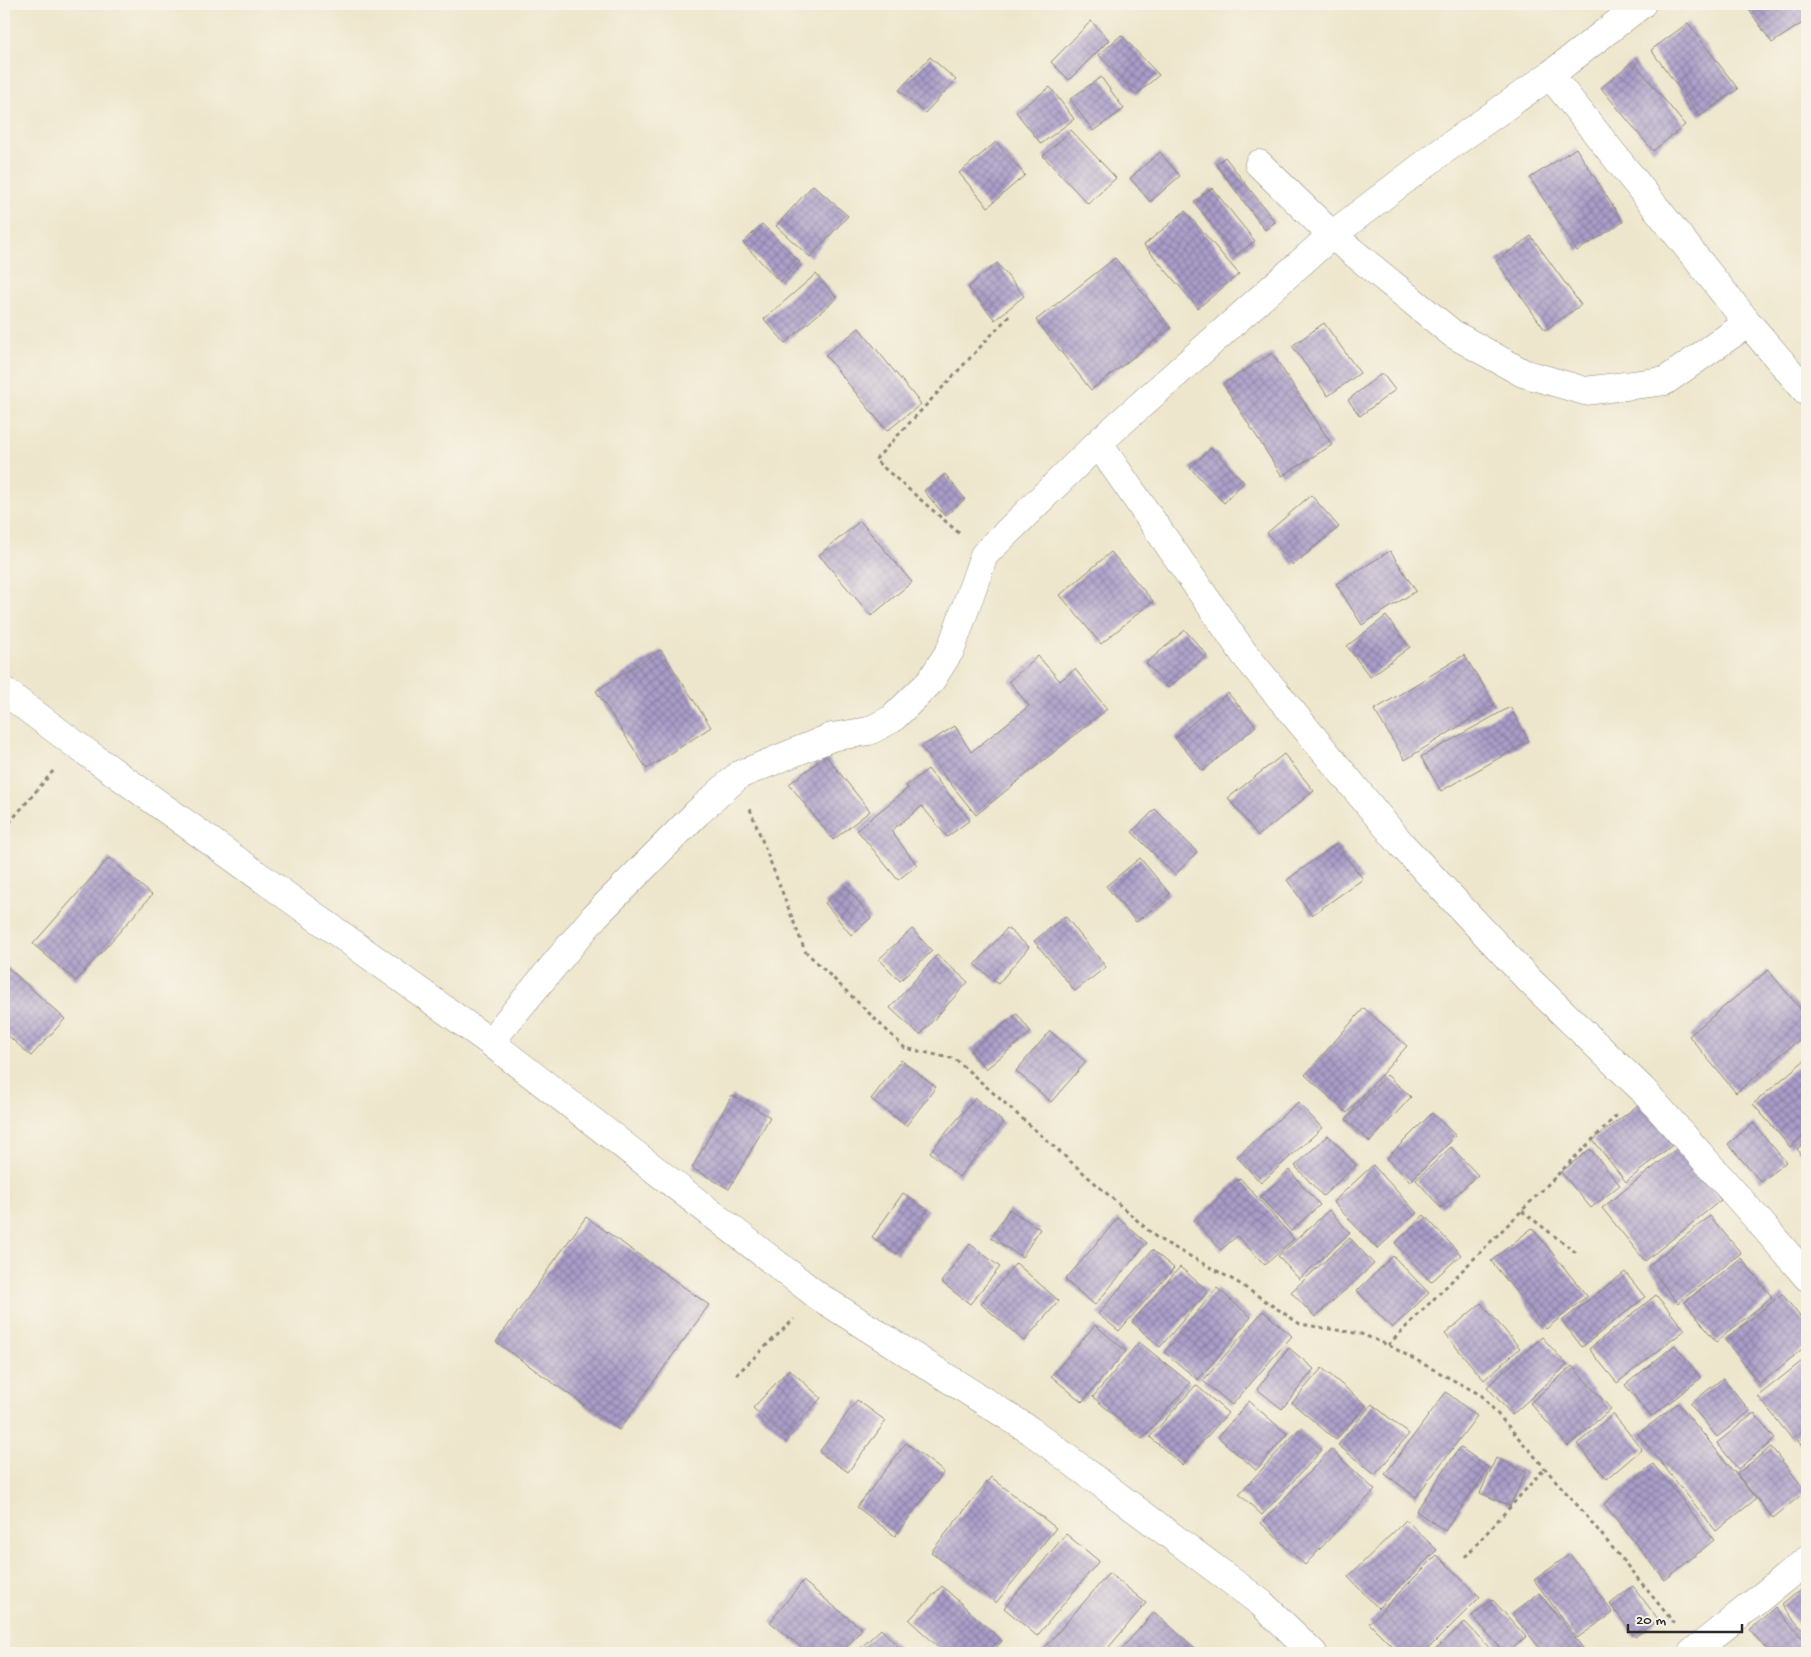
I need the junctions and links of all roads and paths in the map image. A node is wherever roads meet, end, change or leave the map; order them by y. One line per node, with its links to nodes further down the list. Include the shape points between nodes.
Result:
1 (1642, 4): 2 (street)
2 (1550, 75): 4 (street, via 1438,154); 6 (street)
3 (1259, 164): 4 (street)
4 (1332, 235): 6 (street, via 1453,334 1523,373 1585,391 1665,381); 8 (street)
5 (1010, 315): 9 (path, via 875,460)
6 (1748, 323): 7 (street)
7 (1807, 392)
8 (1098, 443): 9 (street); 15 (street, via 1245,655 1402,845 1530,980)
9 (984, 555): 12 (street, via 951,649 930,682 892,719 869,731 832,738)
10 (4, 691): 11 (street)
11 (75, 744): 13 (path); 14 (street)
12 (739, 775): 14 (street, via 595,916); 20 (path, via 805,950 905,1048 955,1059 1157,1238 1237,1282 1300,1324 1361,1334)
13 (4, 829)
14 (490, 1042): 19 (street)
15 (1642, 1089): 16 (path); 18 (street)
16 (1522, 1211): 17 (path); 20 (path)
17 (1579, 1255)
18 (1807, 1277)
19 (818, 1296): 21 (path); 26 (street, via 1031,1431 1260,1603)
20 (1388, 1345): 22 (path, via 1481,1396)
21 (736, 1374)
22 (1544, 1468): 23 (path); 25 (path)
23 (1465, 1557)
24 (1807, 1560): 25 (street)
25 (1694, 1651)
26 (1314, 1653)

